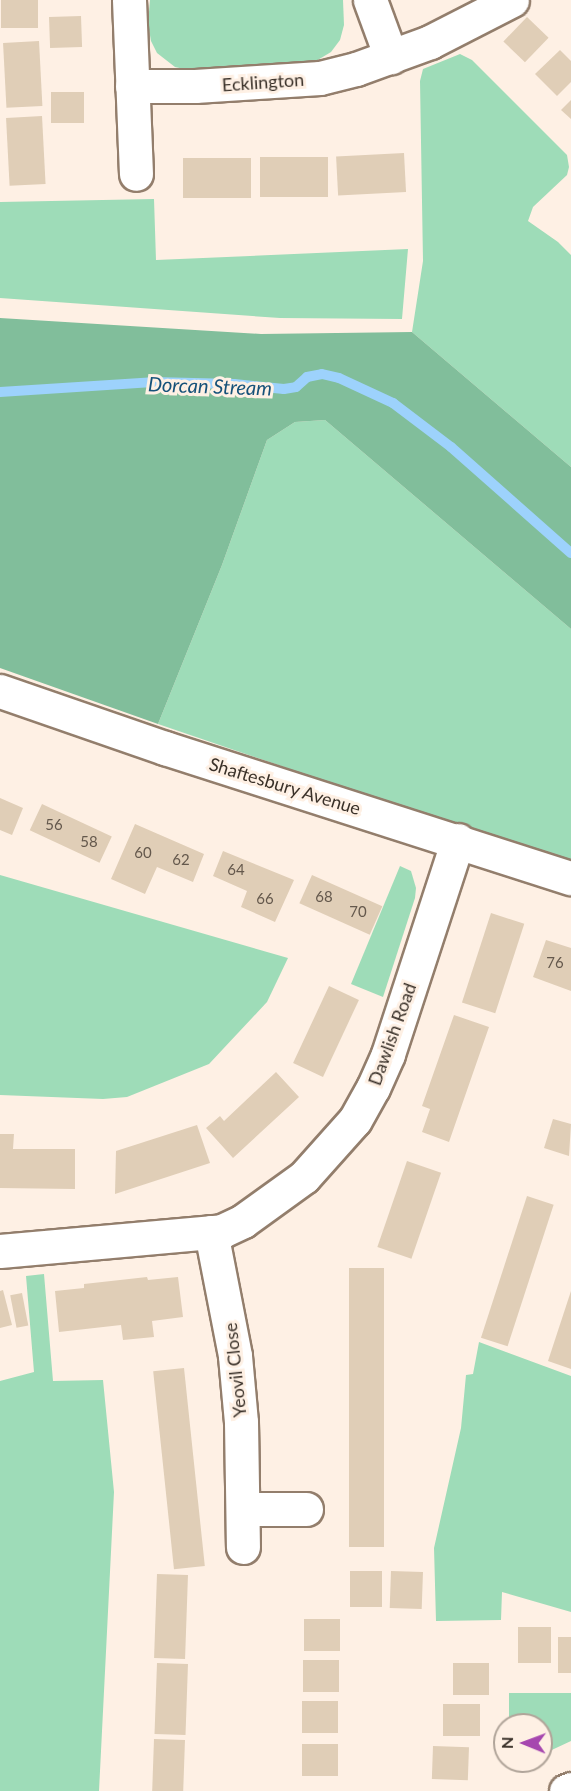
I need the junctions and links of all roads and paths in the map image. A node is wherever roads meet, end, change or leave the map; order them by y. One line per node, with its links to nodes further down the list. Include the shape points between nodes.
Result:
1 (129, 0): 5 (street)
2 (370, 0): 4 (street)
3 (512, 0): 4 (street, Ecklington, via 454,32)
4 (391, 57): 5 (street, Ecklington, via 320,78)
5 (132, 86): 6 (street)
6 (136, 174)
7 (0, 691): 8 (street, Shaftesbury Avenue)
8 (458, 840): 9 (street, Shaftesbury Avenue); 10 (street, Dawlish Road, via 388,1054 355,1120 317,1165 291,1188 233,1227)
9 (571, 878)
10 (211, 1232): 11 (street, Dawlish Road); 12 (street, Yeovil Close, via 236,1356)
11 (0, 1251)
12 (244, 1509): 13 (street); 14 (street, Yeovil Close)
13 (306, 1509)
14 (243, 1547)
15 (571, 1789): 16 (street)
16 (566, 1791)

